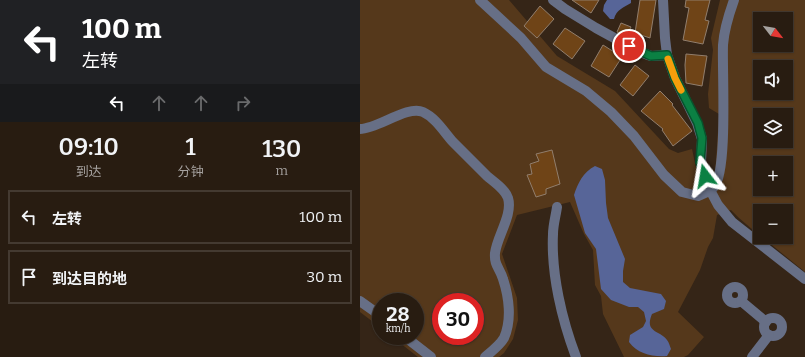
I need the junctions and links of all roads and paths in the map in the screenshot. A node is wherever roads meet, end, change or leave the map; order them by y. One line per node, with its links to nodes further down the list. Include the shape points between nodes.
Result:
1 (480, 0): 7 (street, via 521,38 546,67 586,92 611,112 634,136 664,175 682,192 698,196)
2 (554, 0): 5 (street, via 596,28 640,52 651,56)
3 (663, 0): 5 (street)
4 (734, 0): 7 (street, via 723,44 721,166 714,187)
5 (667, 55): 7 (street, via 675,78 698,123 702,138 700,162)
6 (360, 129): 17 (street, via 378,125 411,111 421,111 431,116 508,198 505,221 495,251 495,262 507,292 509,324 503,339)
7 (710, 190): 9 (street, via 732,222)
8 (557, 206): 18 (street, via 553,258 566,329)
9 (805, 279)
10 (360, 301): 12 (street)
11 (741, 301): 13 (street)
12 (372, 310)
13 (766, 322): 14 (street, via 765,330); 14 (street, via 770,318 776,319 782,325 779,333 774,336)
14 (768, 335): 19 (street)
15 (416, 345): 16 (street)
16 (431, 357)
17 (485, 357)
18 (576, 357)
19 (752, 357)

